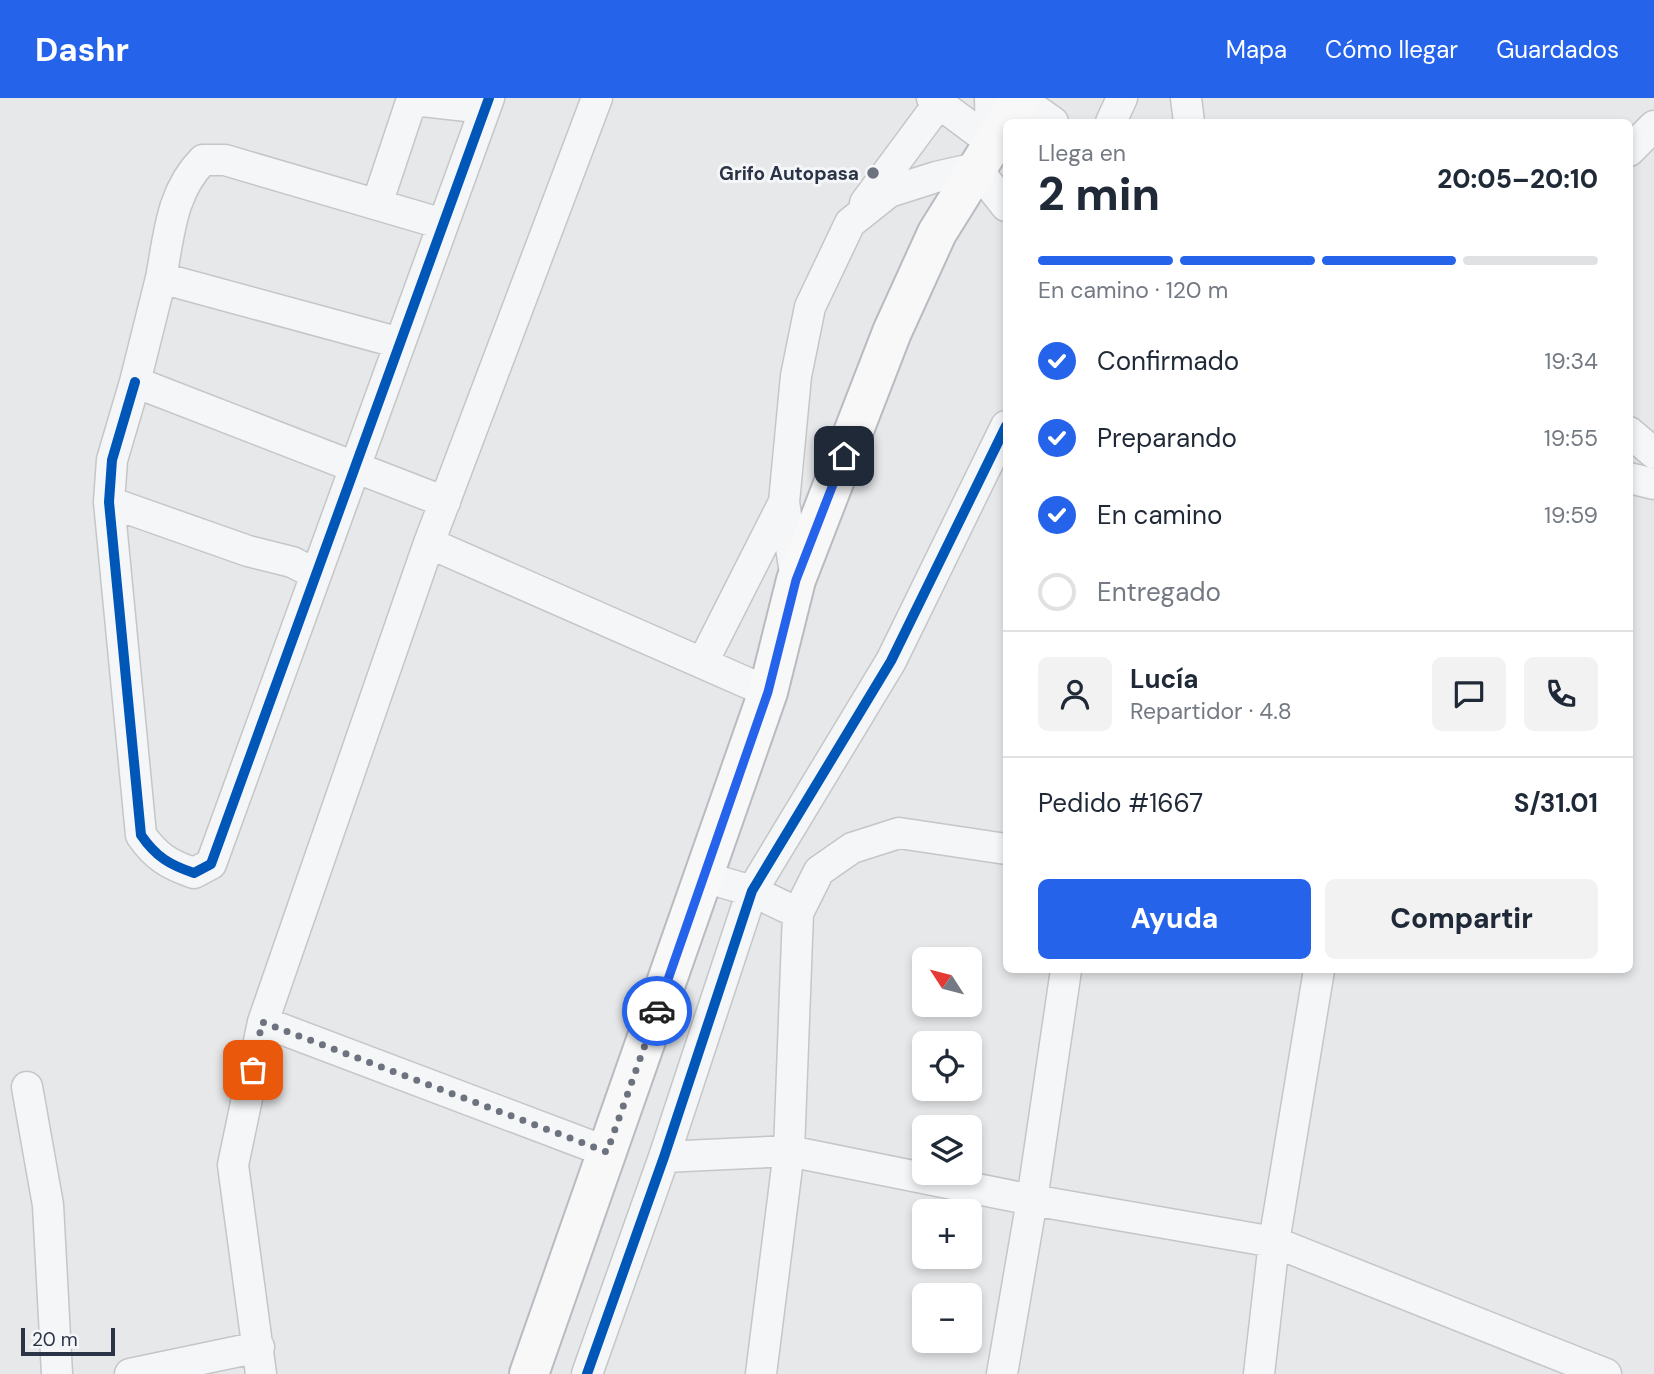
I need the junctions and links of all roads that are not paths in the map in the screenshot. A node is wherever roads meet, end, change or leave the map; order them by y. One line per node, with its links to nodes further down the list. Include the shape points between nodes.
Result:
1 (597, 98): 25 (street)
2 (1010, 98): 7 (street); 10 (highway)
3 (1122, 98): 8 (street)
4 (1186, 98): 9 (street)
5 (935, 101): 10 (street); 13 (street)
6 (487, 103): 12 (street, via 422,101 410,105); 14 (street)
7 (1048, 119)
8 (1112, 119)
9 (1189, 119)
10 (984, 155): 11 (street); 13 (street, via 889,192); 29 (highway, via 937,233 892,332)
11 (1003, 199)
12 (377, 204): 14 (street); 15 (street, via 225,160 203,160 178,193)
13 (850, 223): 26 (street, via 810,307 796,376)
14 (443, 224): 16 (street)
15 (161, 278): 16 (street); 17 (street)
16 (401, 344): 21 (street)
17 (135, 382): 21 (street); 24 (street, via 112,460)
18 (1003, 432): 34 (street, via 891,661)
19 (1633, 435): 20 (street)
20 (1654, 453)
21 (356, 468): 25 (street); 28 (street)
22 (1633, 479): 23 (street)
23 (1654, 484)
24 (109, 502): 28 (street); 28 (street, via 141,835 154,855 194,873 211,863)
25 (445, 502): 27 (street)
26 (784, 502): 29 (street); 30 (street)
27 (429, 543): 30 (street); 38 (street)
28 (316, 574)
29 (796, 580): 31 (highway)
30 (703, 662): 31 (street)
31 (768, 692): 33 (highway)
32 (1003, 849): 35 (street, via 899,833 852,848 819,871)
33 (704, 877): 34 (street); 41 (highway)
34 (751, 891): 35 (street); 42 (street)
35 (798, 913): 40 (street)
36 (1066, 973): 43 (street)
37 (1319, 973): 44 (street)
38 (262, 1022): 41 (street); 45 (street, via 233,1166)
39 (27, 1087): 47 (street, via 48,1205)
40 (789, 1151): 42 (street); 43 (street); 51 (street)
41 (607, 1152): 49 (highway)
42 (664, 1157): 50 (street)
43 (1032, 1200): 44 (street); 52 (street)
44 (1274, 1242): 46 (street); 53 (street)
45 (260, 1361): 48 (street)
46 (1562, 1366): 54 (street)
47 (57, 1374)
48 (130, 1374)
49 (529, 1374)
50 (587, 1374)
51 (761, 1374)
52 (1002, 1374)
53 (1259, 1374)
54 (1606, 1374)

